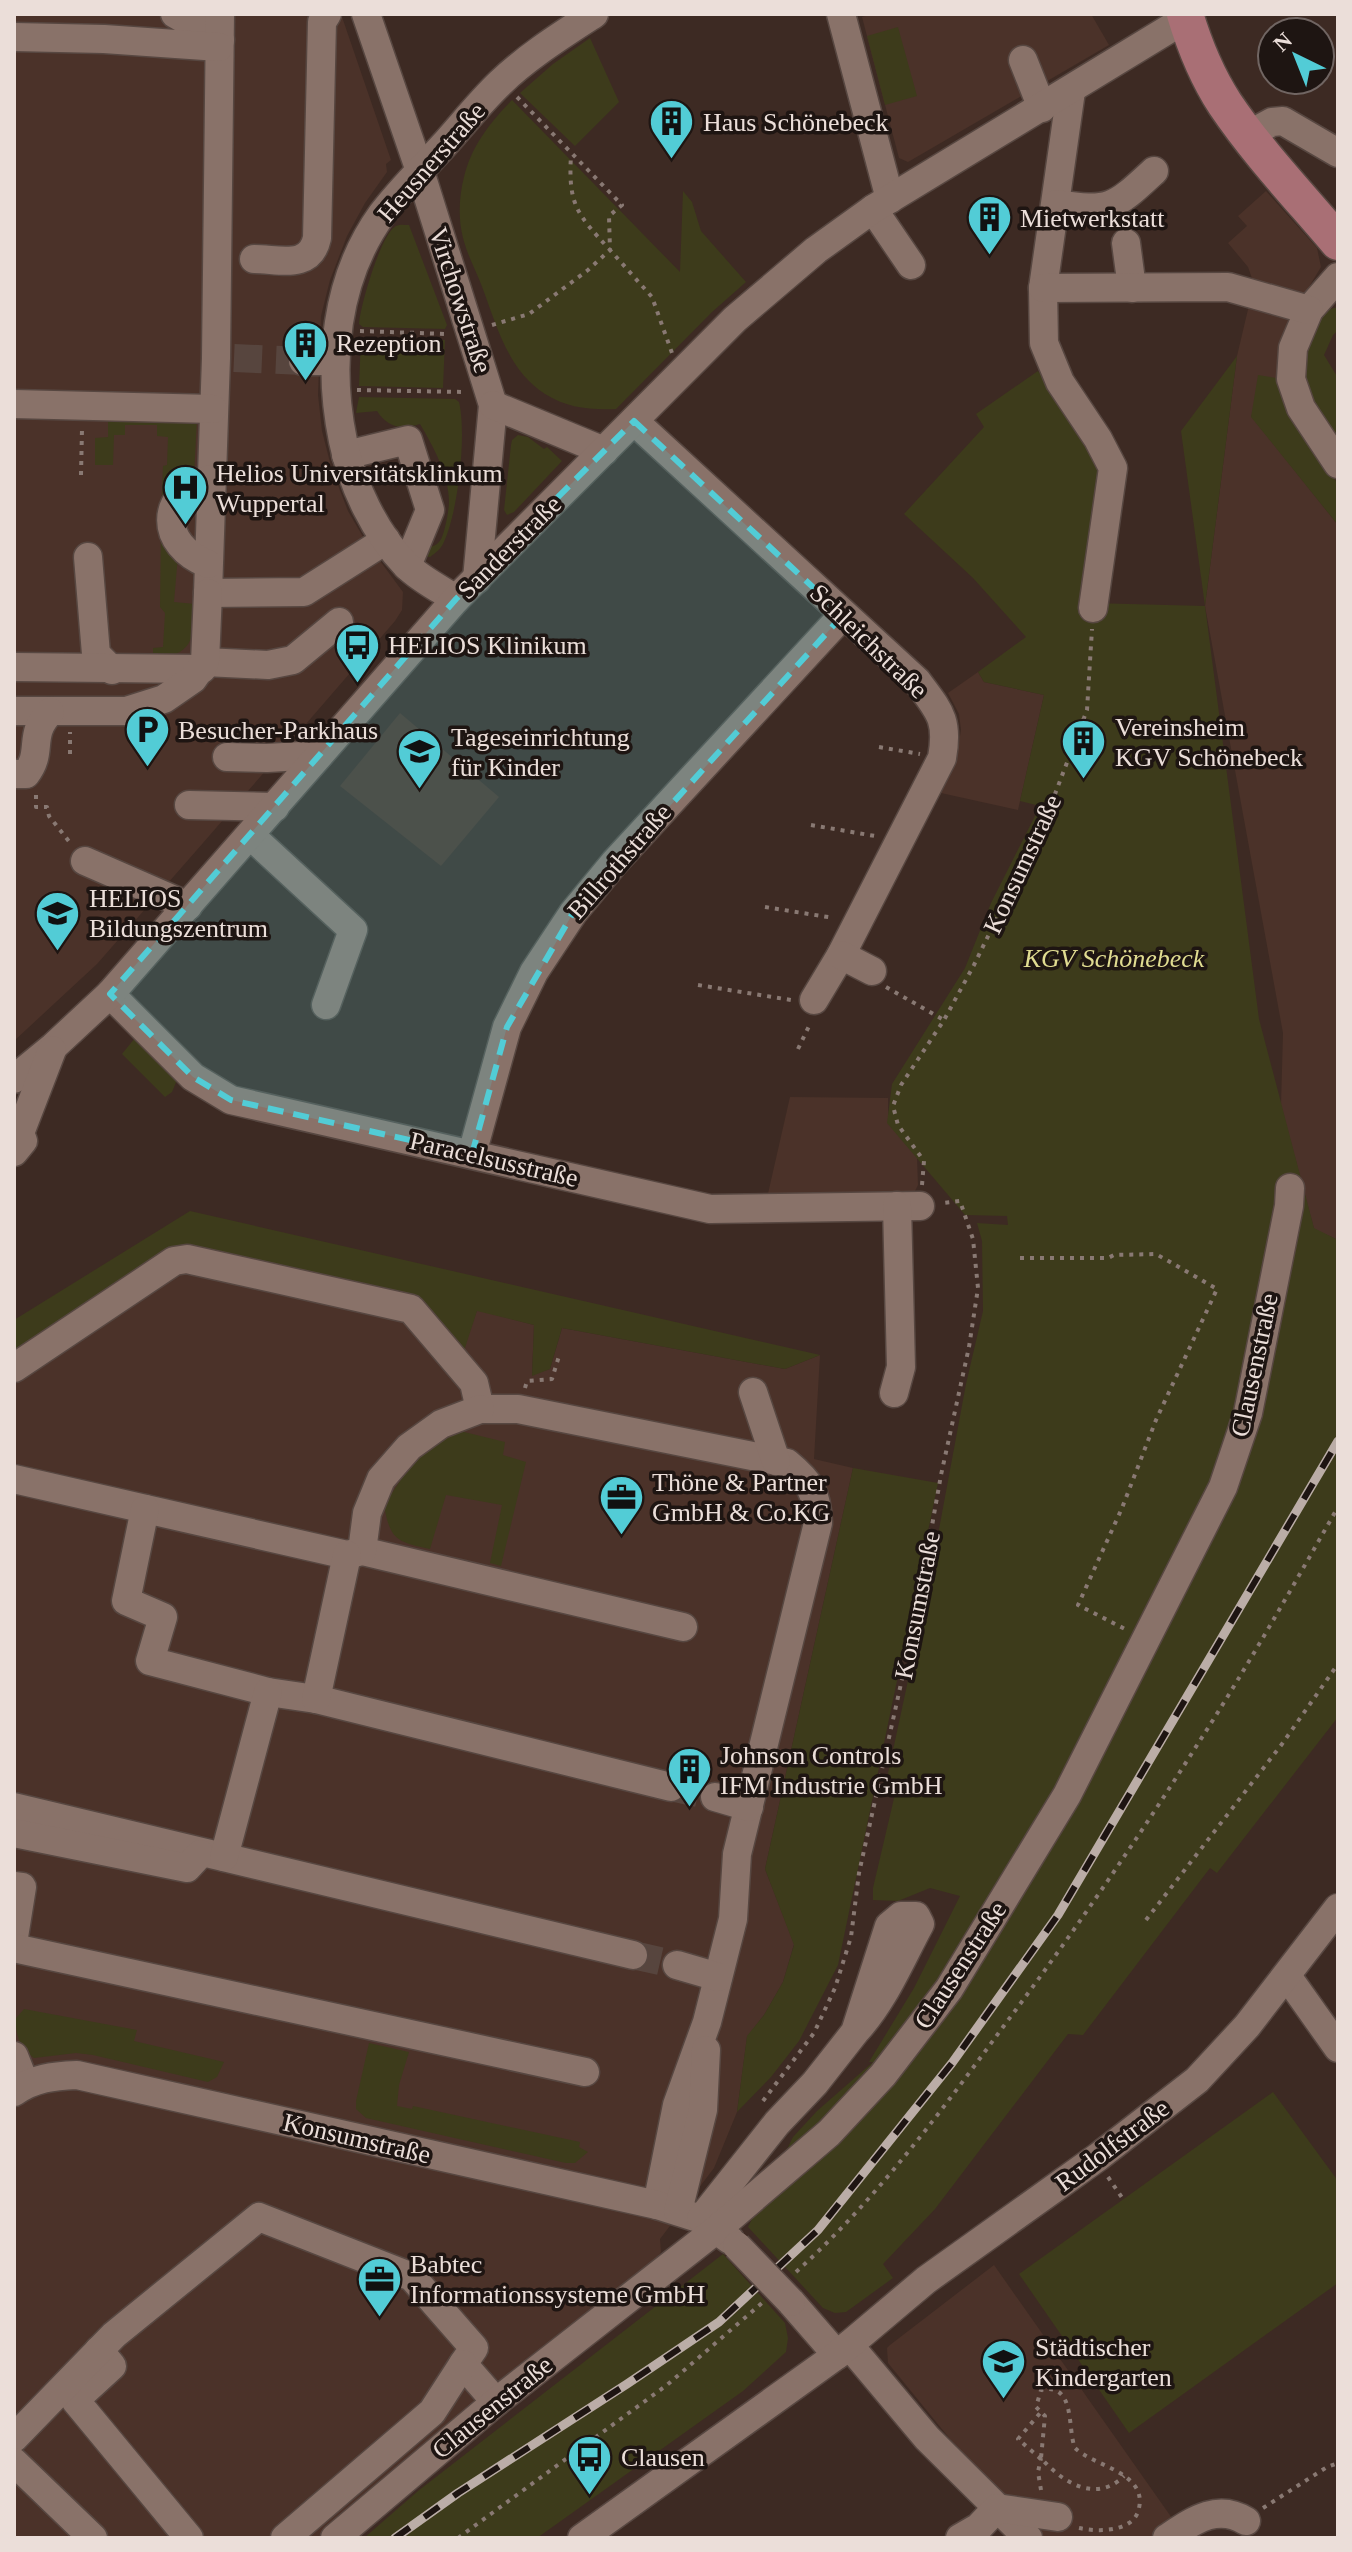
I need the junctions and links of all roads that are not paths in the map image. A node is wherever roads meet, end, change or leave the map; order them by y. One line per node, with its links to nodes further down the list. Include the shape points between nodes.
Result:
1 (175, 14): 7 (street)
2 (327, 14): 20 (street, via 322,22 315,250 299,260)
3 (366, 14): 14 (street, Virchowstraße)
4 (594, 14): 14 (street, Heusnerstraße, via 502,81)
5 (841, 14): 16 (street)
6 (1186, 16): 10 (street, Sanderstraße); 12 (main road, via 1208,72)
7 (220, 33): 8 (street); 30 (street, via 225,358)
8 (14, 37)
9 (1023, 60): 11 (street)
10 (1071, 91): 11 (street, Sanderstraße); 17 (street)
11 (1042, 108): 16 (street, Sanderstraße)
12 (1248, 135): 13 (street, via 1283,121); 18 (main road)
13 (1338, 153)
14 (420, 171): 27 (street, Heusnerstraße, via 382,213 360,251 346,291); 29 (street, Virchowstraße, via 458,332)
15 (1154, 171): 17 (street, via 1110,207)
16 (882, 204): 21 (street); 31 (street, Sanderstraße, via 735,319)
17 (1056, 204): 23 (street)
18 (1338, 242)
19 (1126, 243): 24 (street)
20 (254, 259)
21 (911, 265)
22 (1338, 277): 25 (street)
23 (1043, 288): 24 (street); 43 (street, via 1044,343 1060,382 1113,468)
24 (1132, 288): 25 (street, via 1228,287)
25 (1309, 310): 34 (street, via 1293,348 1291,379 1301,408)
26 (303, 361): 27 (street)
27 (335, 361): 33 (street, Heusnerstraße)
28 (14, 404): 30 (street)
29 (493, 405): 32 (street, Virchowstraße); 40 (street, Virchowstraße)
30 (213, 409): 35 (street)
31 (634, 421): 32 (street, Sanderstraße); 44 (street, Schleichstraße)
32 (604, 451): 40 (street, Sanderstraße)
33 (346, 455): 36 (street, Heusnerstraße); 39 (street, via 408,440 430,510)
34 (1338, 464)
35 (210, 479): 38 (street); 38 (street, via 178,498 170,519 181,547)
36 (386, 540): 39 (street, Heusnerstraße); 41 (street, via 304,592)
37 (88, 557): 48 (street, via 96,654)
38 (208, 564): 41 (street)
39 (407, 566): 42 (street, Heusnerstraße)
40 (477, 579): 42 (street, Sanderstraße)
41 (208, 593): 46 (street)
42 (456, 599): 51 (street, Sanderstraße)
43 (1093, 608)
44 (843, 615): 59 (street, Schleichstraße, via 917,681 941,714 945,739 942,758); 67 (street, Billrothstraße, via 573,913 534,972 507,1027)
45 (339, 622): 46 (street, via 293,660)
46 (204, 665): 48 (street); 50 (street, via 164,699 126,711)
47 (14, 667): 48 (street)
48 (112, 670)
49 (14, 711): 50 (street)
50 (50, 712): 53 (street, via 38,725 35,763)
51 (319, 755): 52 (street); 55 (street, Sanderstraße)
52 (227, 757)
53 (20, 774)
54 (189, 805): 55 (street)
55 (275, 807): 56 (street, Sanderstraße)
56 (250, 835): 58 (street, Sanderstraße); 63 (street, via 353,930)
57 (85, 861): 58 (street)
58 (188, 906): 61 (street, Sanderstraße)
59 (841, 955): 60 (street); 62 (street, Schleichstraße)
60 (872, 971)
61 (110, 994): 64 (street, Sanderstraße); 67 (street, Paracelsusstraße, via 193,1077 231,1100)
62 (814, 1000)
63 (326, 1005)
64 (53, 1047): 65 (street, Sanderstraße); 66 (street, via 20,1133 23,1141)
65 (14, 1079)
66 (14, 1152)
67 (472, 1154): 71 (street, Paracelsusstraße, via 710,1209 909,1206 901,1367)
68 (1290, 1188): 99 (street, Clausenstraße, via 1248,1413 1223,1487 1067,1795 949,1989 883,2075 829,2133)
69 (14, 1368): 72 (street, via 174,1261 187,1259 411,1309 474,1383)
70 (753, 1392): 73 (street)
71 (894, 1393)
72 (480, 1409): 73 (street, via 518,1409); 76 (street, via 441,1424 409,1447 381,1479)
73 (776, 1461): 83 (street, via 805,1478 817,1500 818,1523)
74 (14, 1479): 75 (street)
75 (145, 1509): 76 (street); 78 (street, via 126,1601 163,1617 150,1661)
76 (354, 1553): 77 (street); 79 (street)
77 (683, 1627)
78 (268, 1692): 79 (street); 85 (street)
79 (316, 1699): 80 (street)
80 (671, 1787)
81 (715, 1797): 83 (street)
82 (14, 1807): 85 (street)
83 (749, 1807): 93 (street, via 737,1854 733,1919)
84 (14, 1833): 85 (street, via 187,1868)
85 (213, 1854): 90 (street)
86 (14, 1886): 88 (street, via 22,1887)
87 (1338, 1908): 92 (street, Rudolfstraße)
88 (14, 1937)
89 (14, 1948): 97 (street)
90 (633, 1955)
91 (677, 1965): 93 (street)
92 (1287, 1976): 95 (street); 101 (street, Rudolfstraße, via 1197,2080 926,2280)
93 (718, 1977): 99 (street, via 677,2105)
94 (855, 2032): 99 (street)
95 (1338, 2048)
96 (14, 2056): 98 (street)
97 (585, 2072)
98 (20, 2088): 99 (street, Konsumstraße, via 48,2076 77,2075)
99 (698, 2222): 101 (street, bridge); 103 (street, Clausenstraße)
100 (99, 2350): 102 (street, via 259,2217 412,2277 474,2348); 104 (street); 110 (street, via 112,2366 75,2400)
101 (843, 2350): 106 (street); 113 (street, Rudolfstraße)
102 (463, 2364): 103 (street); 111 (street, via 432,2412)
103 (496, 2402): 112 (street, Clausenstraße)
104 (14, 2438)
105 (14, 2462): 109 (street)
106 (997, 2508): 107 (street); 114 (street); 115 (street)
107 (1058, 2517)
108 (1246, 2521): 116 (street, via 1217,2512)
109 (93, 2538)
110 (189, 2538)
111 (285, 2538)
112 (335, 2538)
113 (582, 2538)
114 (960, 2538)
115 (1028, 2538)
116 (1167, 2538)

